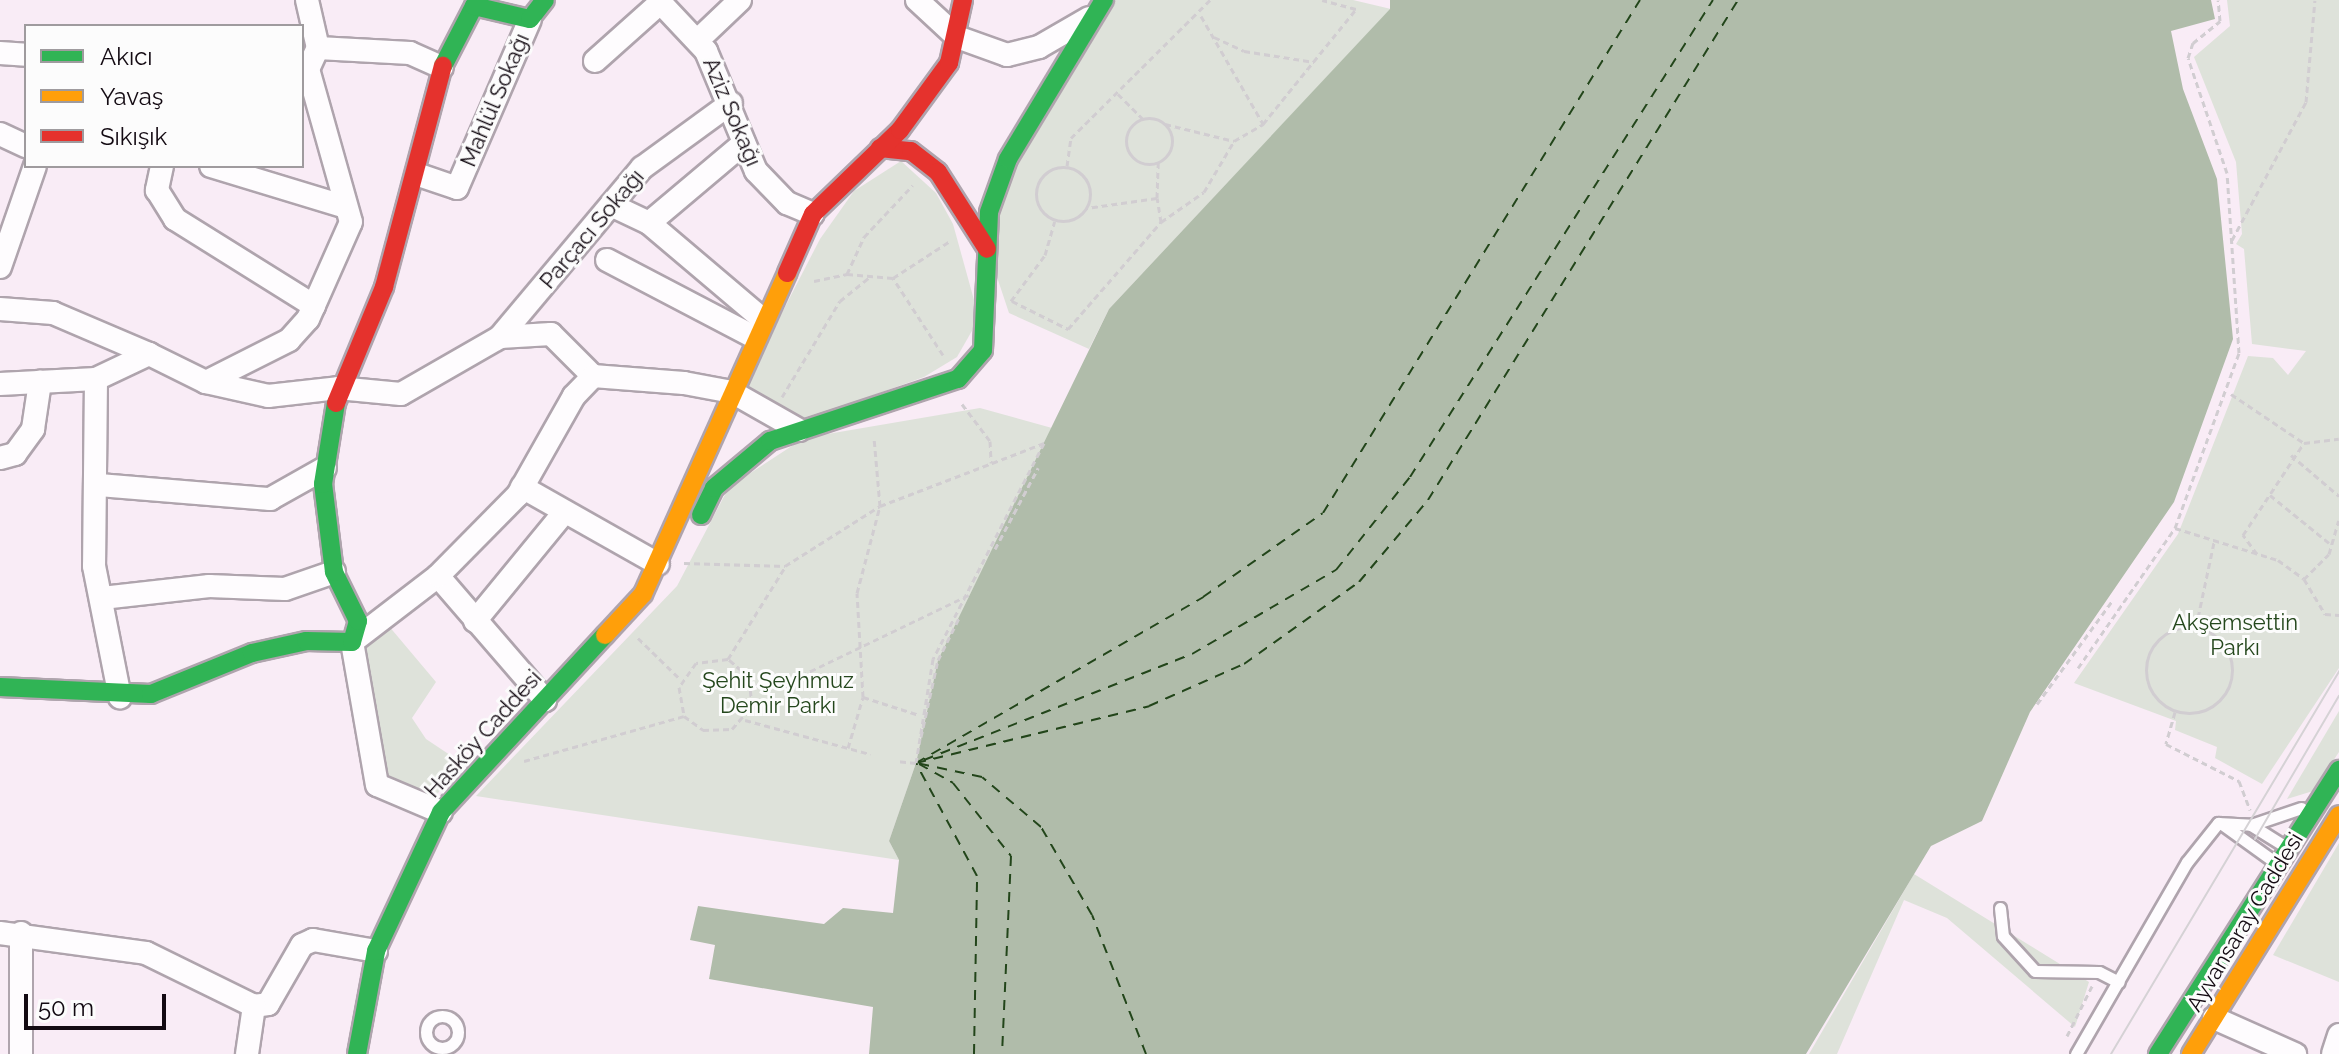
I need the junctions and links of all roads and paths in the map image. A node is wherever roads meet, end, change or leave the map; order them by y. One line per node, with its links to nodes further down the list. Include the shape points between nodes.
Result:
1 (307, 0): 17 (street)
2 (545, 0): 13 (main road)
3 (740, 0): 16 (street)
4 (917, 0): 15 (street)
5 (963, 0): 15 (main road)
6 (1210, 0): 12 (path)
7 (1322, 0): 21 (path, via 1356,9)
8 (2218, 0): 51 (path, via 2220,21 2193,43 2188,58 2227,173)
9 (2315, 0): 51 (path, via 2306,102)
10 (659, 1): 16 (street, Aziz Sokağı); 20 (street)
11 (1097, 9): 15 (street, via 1039,47 1007,55); 52 (main road, via 1008,159 989,212)
12 (1201, 16): 14 (path); 24 (path)
13 (530, 19): 22 (main road, via 474,6); 40 (street, Mahlül Sokağı, via 457,188)
14 (1212, 36): 21 (path, via 1244,51); 28 (path)
15 (957, 37): 33 (main road, via 949,63)
16 (698, 40): 25 (street, Aziz Sokağı)
17 (318, 48): 22 (street, via 410,53); 23 (street)
18 (0, 53): 19 (street)
19 (24, 55)
20 (595, 61)
21 (1314, 62): 28 (path)
22 (442, 67): 40 (main road, via 415,163)
23 (305, 69): 43 (street)
24 (1116, 93): 26 (path); 35 (path, via 1071,138)
25 (731, 103): 31 (street, Aziz Sokağı); 42 (street, Parçacı Sokağı, via 642,168)
26 (1143, 119): 27 (path); 34 (path, via 1127,133 1127,148 1136,160)
27 (1164, 124): 30 (path); 34 (path, via 1171,143)
28 (1263, 124): 30 (path)
29 (0, 134): 32 (street)
30 (1234, 141): 48 (path, via 1204,192)
31 (744, 143): 46 (street, Aziz Sokağı, via 756,171 787,203); 49 (street)
32 (24, 145)
33 (880, 148): 36 (main road, via 911,151); 46 (main road)
34 (1159, 161): 41 (path)
35 (1067, 166): 44 (path, via 1088,182); 47 (path, via 1050,170 1038,183 1037,201)
36 (931, 167): 50 (main road); 55 (path, via 864,237)
37 (34, 168): 45 (street)
38 (162, 168): 60 (street, via 157,190 175,219)
39 (218, 168): 43 (street)
40 (419, 175): 72 (main road, via 384,287)
41 (1157, 198): 44 (path); 48 (path)
42 (611, 205): 49 (street); 64 (street, Parçacı Sokağı)
43 (346, 207): 60 (street, via 351,222)
44 (1087, 208): 47 (path, via 1073,219)
45 (8, 209): 54 (street)
46 (813, 214): 58 (main road)
47 (1056, 220): 59 (path, via 1045,255)
48 (1161, 222): 59 (path, via 1068,329)
49 (649, 223): 63 (street)
50 (975, 227): 52 (main road); 57 (path)
51 (2232, 240): 74 (path, via 2239,353)
52 (988, 250): 62 (main road)
53 (607, 260): 63 (street)
54 (0, 267)
55 (847, 274): 56 (path); 58 (path)
56 (871, 276): 57 (path); 76 (path, via 817,333)
57 (893, 278): 68 (path)
58 (774, 290): 63 (main road)
59 (1012, 301): 62 (path)
60 (314, 306): 70 (street, via 289,340)
61 (0, 309): 65 (street, via 53,313)
62 (989, 310): 68 (main road, via 983,350)
63 (758, 328): 73 (main road)
64 (500, 337): 66 (street, via 551,334); 72 (street, via 401,394)
65 (149, 354): 67 (street); 70 (street)
66 (593, 376): 73 (street); 85 (street, via 549,430)
67 (96, 379): 69 (street); 84 (street, via 92,458)
68 (958, 379): 75 (main road)
69 (40, 382): 71 (street); 81 (street, via 33,429 15,454)
70 (206, 382): 72 (street, via 268,396)
71 (0, 384)
72 (338, 388): 82 (main road)
73 (732, 392): 76 (street); 95 (main road)
74 (2230, 393): 79 (path); 91 (path)
75 (871, 412): 77 (main road); 88 (path)
76 (772, 415): 77 (street)
77 (799, 430): 95 (main road, via 744,459 714,488)
78 (2339, 439): 79 (path)
79 (2304, 443): 80 (path)
80 (2291, 455): 86 (path); 87 (path)
81 (0, 458)
82 (325, 468): 84 (street, via 270,499); 97 (main road)
83 (1038, 468): 100 (path)
84 (99, 485): 101 (street, via 94,566)
85 (522, 487): 89 (street); 98 (street)
86 (2268, 493): 93 (path); 94 (path, via 2243,535)
87 (2339, 496)
88 (880, 506): 96 (path); 100 (path, via 1044,443); 108 (path, via 857,593)
89 (563, 514): 95 (street); 104 (street)
90 (2339, 520): 93 (path)
91 (2175, 528): 92 (path); 110 (path)
92 (2214, 542): 94 (path); 106 (path)
93 (2329, 543): 99 (path, via 2329,554)
94 (2257, 554): 99 (path)
95 (667, 563): 96 (path); 105 (main road); 111 (main road)
96 (785, 566): 109 (path)
97 (334, 572): 101 (street, via 285,589 209,586); 107 (main road, via 358,621)
98 (438, 576): 104 (street); 107 (street)
99 (2304, 579): 103 (path, via 2325,614)
100 (969, 595): 108 (path); 120 (path, via 933,659); 123 (path, via 938,660)
101 (102, 598): 115 (street)
102 (2112, 601): 118 (path)
103 (2339, 615)
104 (475, 621): 117 (street)
105 (628, 626): 111 (main road); 112 (path)
106 (2196, 627): 119 (path, via 2170,630 2146,660 2148,685); 119 (path, via 2222,642 2231,681 2203,712)
107 (352, 642): 115 (main road, via 306,641 252,653 195,679); 130 (street, via 377,785)
108 (858, 647): 113 (path, via 792,680); 116 (path)
109 (728, 659): 112 (path, via 696,663); 113 (path)
110 (2078, 668)
111 (570, 673): 117 (main road, Hasköy Caddesi)
112 (681, 680): 121 (path)
113 (753, 686): 122 (path)
114 (0, 687): 115 (main road)
115 (120, 697)
116 (863, 697): 120 (path); 124 (path)
117 (545, 700): 130 (main road, Hasköy Caddesi)
118 (2037, 704)
119 (2175, 712): 133 (path, via 2166,744 2244,786)
120 (919, 715): 126 (path, via 916,763)
121 (684, 716): 122 (path, via 713,733); 127 (path)
122 (745, 720): 124 (path)
123 (921, 737)
124 (848, 748): 125 (path)
125 (870, 754)
126 (896, 761)
127 (518, 762)
128 (2339, 770): 129 (main road, Ayvansaray Caddesi)
129 (2313, 805): 133 (lane); 134 (main road, Ayvansaray Caddesi)
130 (441, 812): 138 (main road, Hasköy Caddesi)
131 (2339, 815): 135 (main road, Ayvansaray Caddesi)
132 (2218, 823): 133 (lane); 134 (lane); 140 (lane, via 2187,862)
133 (2251, 825): 134 (lane)
134 (2279, 854): 135 (main road); 149 (main road, Ayvansaray Caddesi)
135 (2284, 906): 142 (main road, Ayvansaray Caddesi)
136 (2000, 908): 139 (lane, via 2003,936 2035,971)
137 (11, 933): 141 (street, via 146,953); 145 (street)
138 (376, 951): 141 (street, via 313,940 302,945 268,1004); 147 (main road, Hasköy Caddesi)
139 (2099, 972): 140 (lane); 144 (path)
140 (2119, 982): 148 (lane)
141 (254, 1006): 146 (street)
142 (2214, 1018): 150 (main road, Ayvansaray Caddesi); 151 (street)
143 (2339, 1035): 152 (street)
144 (2065, 1040)
145 (21, 1054)
146 (247, 1054)
147 (357, 1054)
148 (2076, 1054)
149 (2158, 1054)
150 (2191, 1054)
151 (2295, 1054)
152 (2333, 1054)

